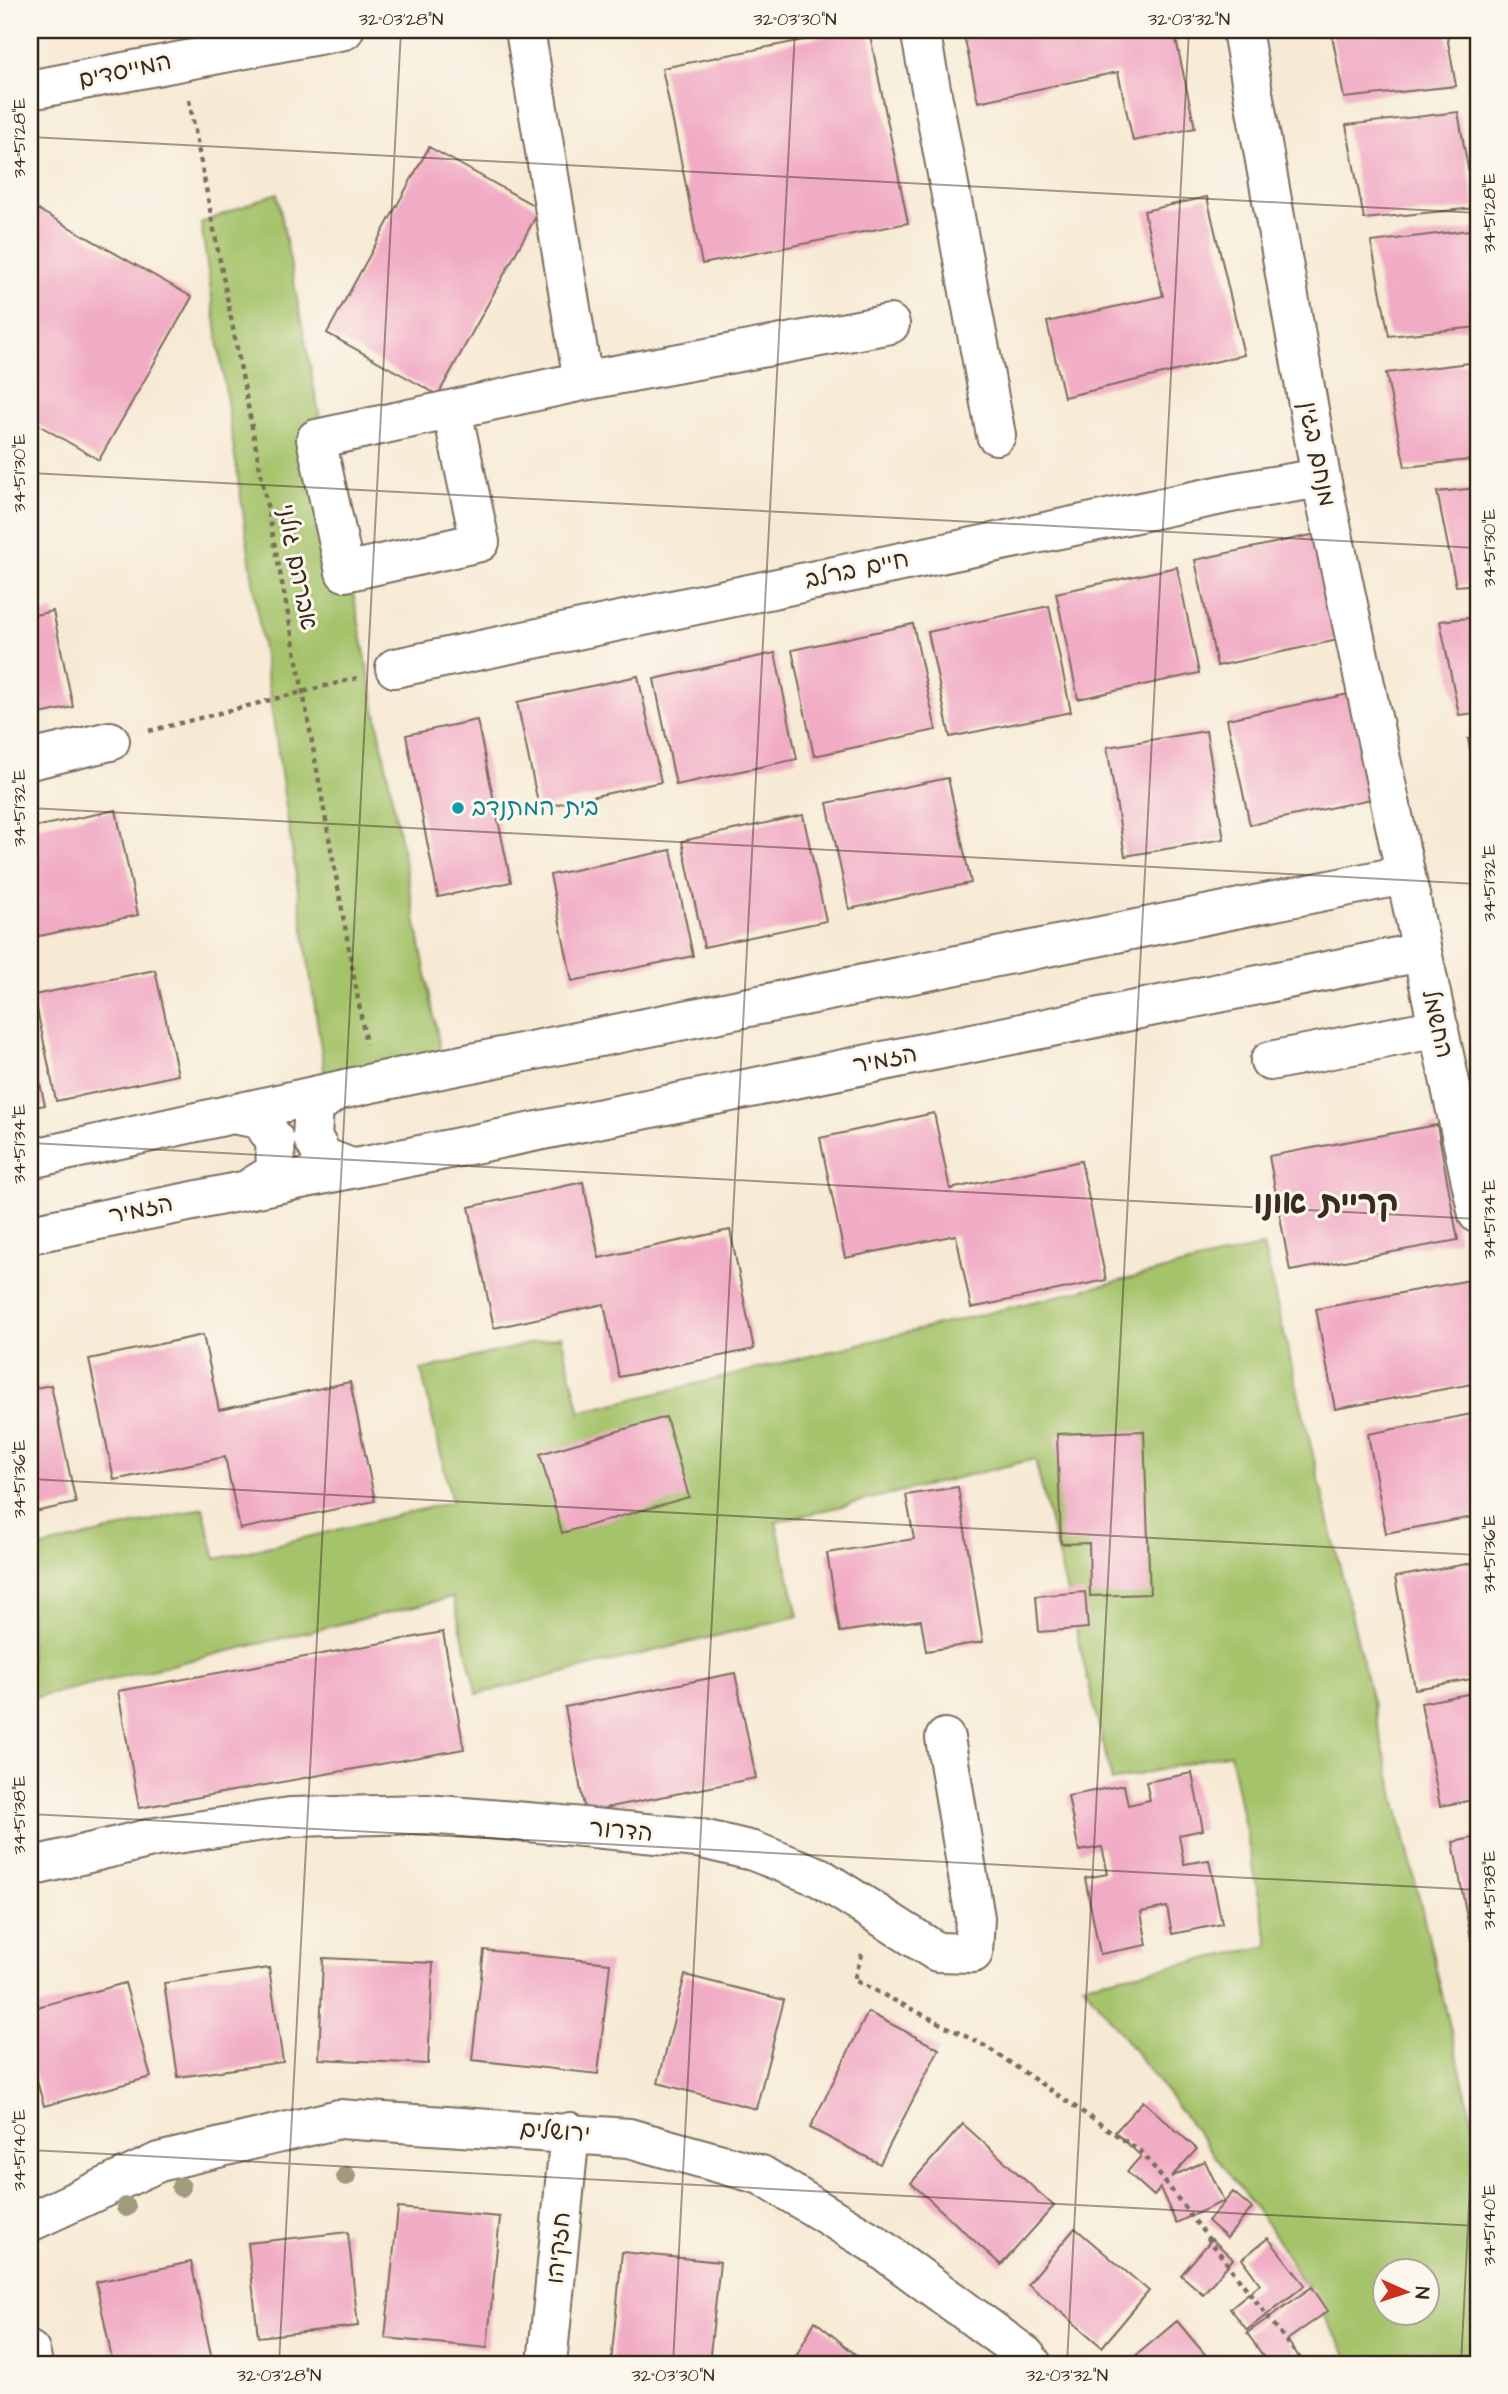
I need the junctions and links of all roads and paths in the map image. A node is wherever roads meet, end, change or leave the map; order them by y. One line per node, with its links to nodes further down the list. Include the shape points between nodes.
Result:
1 (344, 30): 5 (street, המייסדים)
2 (525, 30): 8 (street)
3 (920, 30): 10 (street)
4 (1242, 30): 11 (street, מנחם בגין)
5 (178, 44): 6 (street, המייסדים); 13 (path, אברהם גולני)
6 (30, 90)
7 (890, 324): 8 (street)
8 (583, 381): 9 (street)
9 (452, 410): 9 (street, via 316,439 345,572 480,542)
10 (996, 435)
11 (1321, 478): 12 (street, חיים ברלב); 16 (street, מנחם בגין)
12 (395, 668): 13 (path)
13 (303, 692): 14 (path); 20 (path, אברהם גולני)
14 (110, 741): 15 (street)
15 (30, 760)
16 (1404, 875): 17 (street, החשמל); 20 (street)
17 (1421, 952): 18 (street, החשמל); 24 (street, הזמיר)
18 (1439, 1028): 19 (street); 26 (street, החשמל)
19 (1270, 1061)
20 (372, 1083): 21 (street)
21 (334, 1091): 22 (street); 24 (street, via 314,1107 312,1136 323,1157)
22 (232, 1114): 23 (street); 25 (street, via 260,1119 275,1141 276,1172)
23 (30, 1159)
24 (349, 1167): 25 (street, הזמיר)
25 (253, 1186): 27 (street, הזמיר)
26 (1478, 1214)
27 (30, 1234)
28 (945, 1738): 30 (street, הדרור, via 975,1918 973,1953 937,1952)
29 (30, 1867): 30 (street, הדרור, via 222,1825 290,1817 426,1814 698,1838 753,1851 819,1877)
30 (875, 1913): 37 (path, via 854,1980 987,2046 1143,2152)
31 (570, 2132): 32 (street, ירושלים, via 339,2119 159,2162); 35 (street, חזקיהו); 36 (street, ירושלים, via 629,2138 761,2175 873,2244 1026,2355)
32 (30, 2222)
33 (30, 2351): 34 (street)
34 (33, 2364)
35 (547, 2364)
36 (1032, 2364)
37 (1304, 2364)

